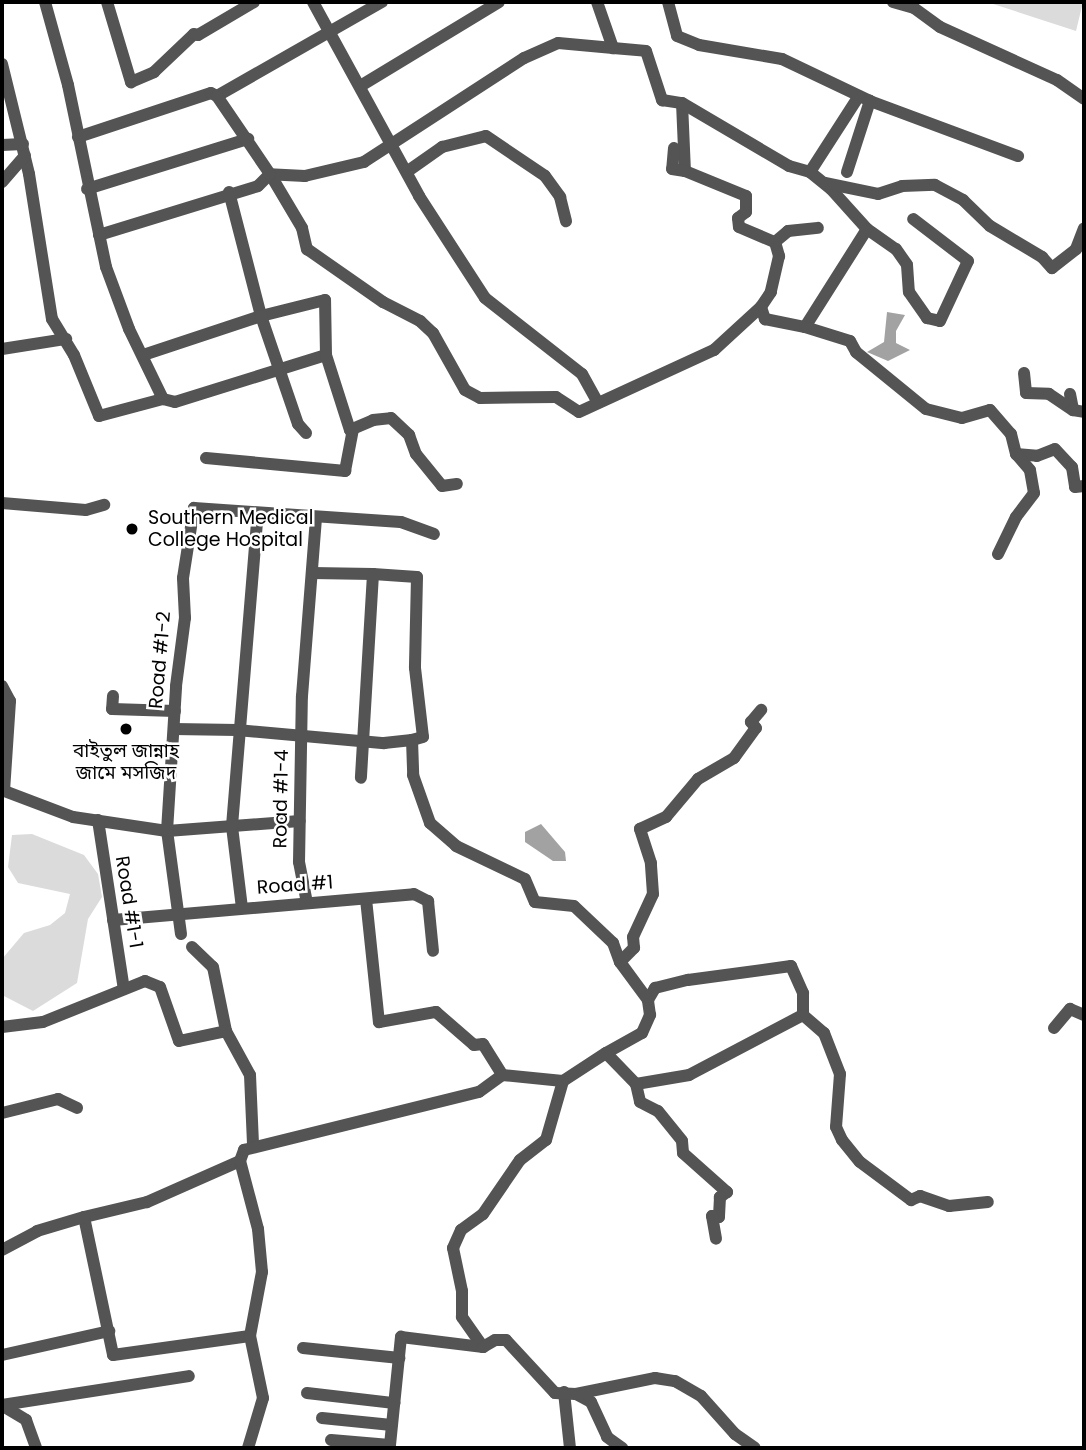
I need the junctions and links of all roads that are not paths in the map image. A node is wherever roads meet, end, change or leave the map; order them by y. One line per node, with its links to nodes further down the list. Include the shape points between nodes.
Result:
1 (46, 2): 18 (street)
2 (107, 2): 3 (street, via 131,82 154,72 194,34)
3 (254, 2)
4 (313, 2): 10 (street)
5 (382, 2): 10 (street)
6 (499, 2): 13 (street)
7 (597, 2): 11 (street)
8 (668, 2): 15 (street, via 677,36 699,45 782,59)
9 (893, 2): 16 (street, via 914,8 940,27 1057,80)
10 (329, 32): 13 (street); 14 (street)
11 (613, 48): 17 (street, via 646,51 662,100); 20 (street, via 558,43 524,58)
12 (2, 64): 23 (street)
13 (362, 85): 20 (street)
14 (217, 96): 18 (street, via 211,93); 19 (street)
15 (865, 98): 24 (street); 27 (street); 28 (street)
16 (1084, 99)
17 (682, 103): 26 (street); 27 (street, via 789,166)
18 (78, 137): 32 (street)
19 (248, 139): 29 (street); 32 (street)
20 (392, 141): 25 (street); 29 (street, via 364,162 305,176)
21 (2, 145): 23 (street)
22 (674, 148): 26 (street, via 672,169)
23 (24, 150): 30 (street); 44 (street, via 52,319)
24 (1018, 156)
25 (408, 171): 35 (street, via 442,147 486,136 545,176 560,197); 52 (street, via 485,298 575,368)
26 (685, 171): 40 (street, via 746,196 746,212 738,218 738,227)
27 (810, 172): 31 (street)
28 (847, 172)
29 (270, 174): 33 (street, via 258,186); 52 (street, via 302,228 307,249 383,302 420,321 433,333 465,390 480,398 556,397 579,412)
30 (2, 182)
31 (823, 183): 37 (street, via 878,194 902,186 934,185 963,200 990,226 1052,268 1076,249); 38 (street)
32 (87, 189): 39 (street)
33 (229, 192): 39 (street); 42 (street)
34 (913, 219): 38 (street, via 968,261 940,321 927,318 909,292 907,265 896,250)
35 (566, 221)
36 (818, 228): 40 (street, via 788,230)
37 (1084, 228)
38 (867, 229): 43 (street)
39 (99, 235): 46 (street, via 129,329)
40 (775, 242): 41 (street, via 779,256 771,292)
41 (761, 307): 43 (street, via 765,319); 52 (street, via 714,350)
42 (261, 316): 46 (street); 47 (street, via 325,300); 48 (street)
43 (805, 327): 56 (street, via 850,341 856,352 926,410 962,418 990,410 1011,434)
44 (66, 339): 45 (street); 51 (street, via 99,416)
45 (2, 349)
46 (143, 355): 51 (street)
47 (327, 355): 48 (street); 54 (street)
48 (280, 370): 51 (street, via 175,402); 55 (street, via 298,424)
49 (1024, 373): 53 (street, via 1026,393 1049,394)
50 (1070, 394): 53 (street)
51 (163, 399)
52 (598, 402)
53 (1079, 411)
54 (353, 429): 57 (street, via 345,471); 58 (street, via 391,418 409,435 416,454 442,486)
55 (306, 433)
56 (1016, 454): 59 (street, via 1037,456 1055,449 1072,467 1075,487); 65 (street, via 1030,470 1034,493)
57 (206, 458)
58 (457, 484)
59 (1084, 486)
60 (2, 503): 61 (street, via 86,510)
61 (104, 505)
62 (258, 513): 63 (street); 71 (street, Road #1-2, via 194,508 183,578 185,618); 73 (street)
63 (316, 518): 64 (street, via 401,522); 66 (street, Road #1-4)
64 (434, 534)
65 (998, 554)
66 (312, 573): 67 (street); 74 (street, Road #1-4, via 308,581)
67 (373, 574): 75 (street); 76 (street, via 418,577 415,668 423,737)
68 (2, 686): 78 (street, via 10,701)
69 (113, 696): 71 (street, via 112,709)
70 (761, 710): 91 (street, via 751,722 756,728 734,758 698,779 666,817 640,829 651,863 653,894 633,937 634,948)
71 (175, 711): 72 (street, Road #1-2)
72 (174, 729): 73 (street, Road #1-2); 82 (street)
73 (237, 730): 74 (street, Road #1-2); 81 (street)
74 (302, 736): 75 (street, Road #1-2); 80 (street, Road #1-4)
75 (360, 738): 76 (street, Road #1-2, via 384,743); 77 (street)
76 (412, 740): 91 (street, via 413,775 430,823 456,846 525,879 535,902 574,906 613,943)
77 (361, 778)
78 (3, 791): 79 (street, via 73,817)
79 (98, 820): 82 (street); 87 (street, Road #1-1)
80 (300, 821): 81 (street); 84 (street, Road #1-4, via 299,862)
81 (232, 826): 82 (street); 85 (street)
82 (167, 831): 86 (street)
83 (366, 900): 84 (street, Road #1); 90 (street, Road #1, via 414,894 428,901); 100 (street, via 379,1022 436,1012 474,1045 483,1044)
84 (307, 904): 85 (street, Road #1)
85 (242, 908): 86 (street, Road #1)
86 (178, 912): 87 (street, Road #1); 88 (street)
87 (113, 920): 92 (street, Road #1-1)
88 (181, 934)
89 (191, 947): 98 (street, via 213,967)
90 (433, 951)
91 (620, 962): 93 (street)
92 (124, 989): 96 (street, via 43,1022); 98 (street, via 145,981 160,987 178,1041)
93 (648, 1000): 94 (street, via 655,988 677,982 791,965 803,993); 99 (street, via 650,1016 642,1033)
94 (803, 1015): 102 (street, via 689,1075); 107 (street, via 824,1032 841,1074 836,1127 860,1162 911,1200 920,1196 949,1206)
95 (1084, 1015): 97 (street, via 1070,1009)
96 (2, 1027)
97 (1054, 1028)
98 (226, 1031): 105 (street, via 250,1075)
99 (606, 1053): 101 (street); 102 (street)
100 (502, 1075): 101 (street); 105 (street, via 479,1092 310,1136)
101 (563, 1081): 113 (street, via 546,1140 520,1160 483,1214 461,1230 453,1248 462,1317)
102 (636, 1084): 109 (street, via 640,1101 659,1111 682,1141 683,1153 727,1192 720,1197 719,1217 712,1216)
103 (77, 1108): 104 (street, via 58,1099)
104 (2, 1112)
105 (253, 1145): 106 (street, via 244,1150)
106 (240, 1161): 108 (street, via 147,1202); 112 (street, via 258,1229 262,1272)
107 (988, 1202)
108 (83, 1217): 110 (street, via 37,1231); 111 (street)
109 (716, 1239)
110 (2, 1250)
111 (109, 1331): 112 (street, via 113,1354); 115 (street)
112 (250, 1336): 126 (street, via 263,1398)
113 (483, 1347): 116 (street, via 401,1337); 119 (street, via 495,1339 506,1340 555,1393)
114 (303, 1348): 116 (street)
115 (2, 1355)
116 (399, 1358): 120 (street)
117 (189, 1377): 121 (street)
118 (307, 1393): 120 (street)
119 (570, 1393): 127 (street); 128 (street, via 591,1402 607,1437); 129 (street, via 655,1378 675,1381 701,1396 735,1434)
120 (394, 1403): 123 (street)
121 (2, 1405): 125 (street, via 26,1420)
122 (322, 1418): 123 (street)
123 (392, 1425): 124 (street, via 388,1446)
124 (331, 1440)
125 (36, 1448)
126 (248, 1448)
127 (570, 1448)
128 (622, 1448)
129 (755, 1448)

